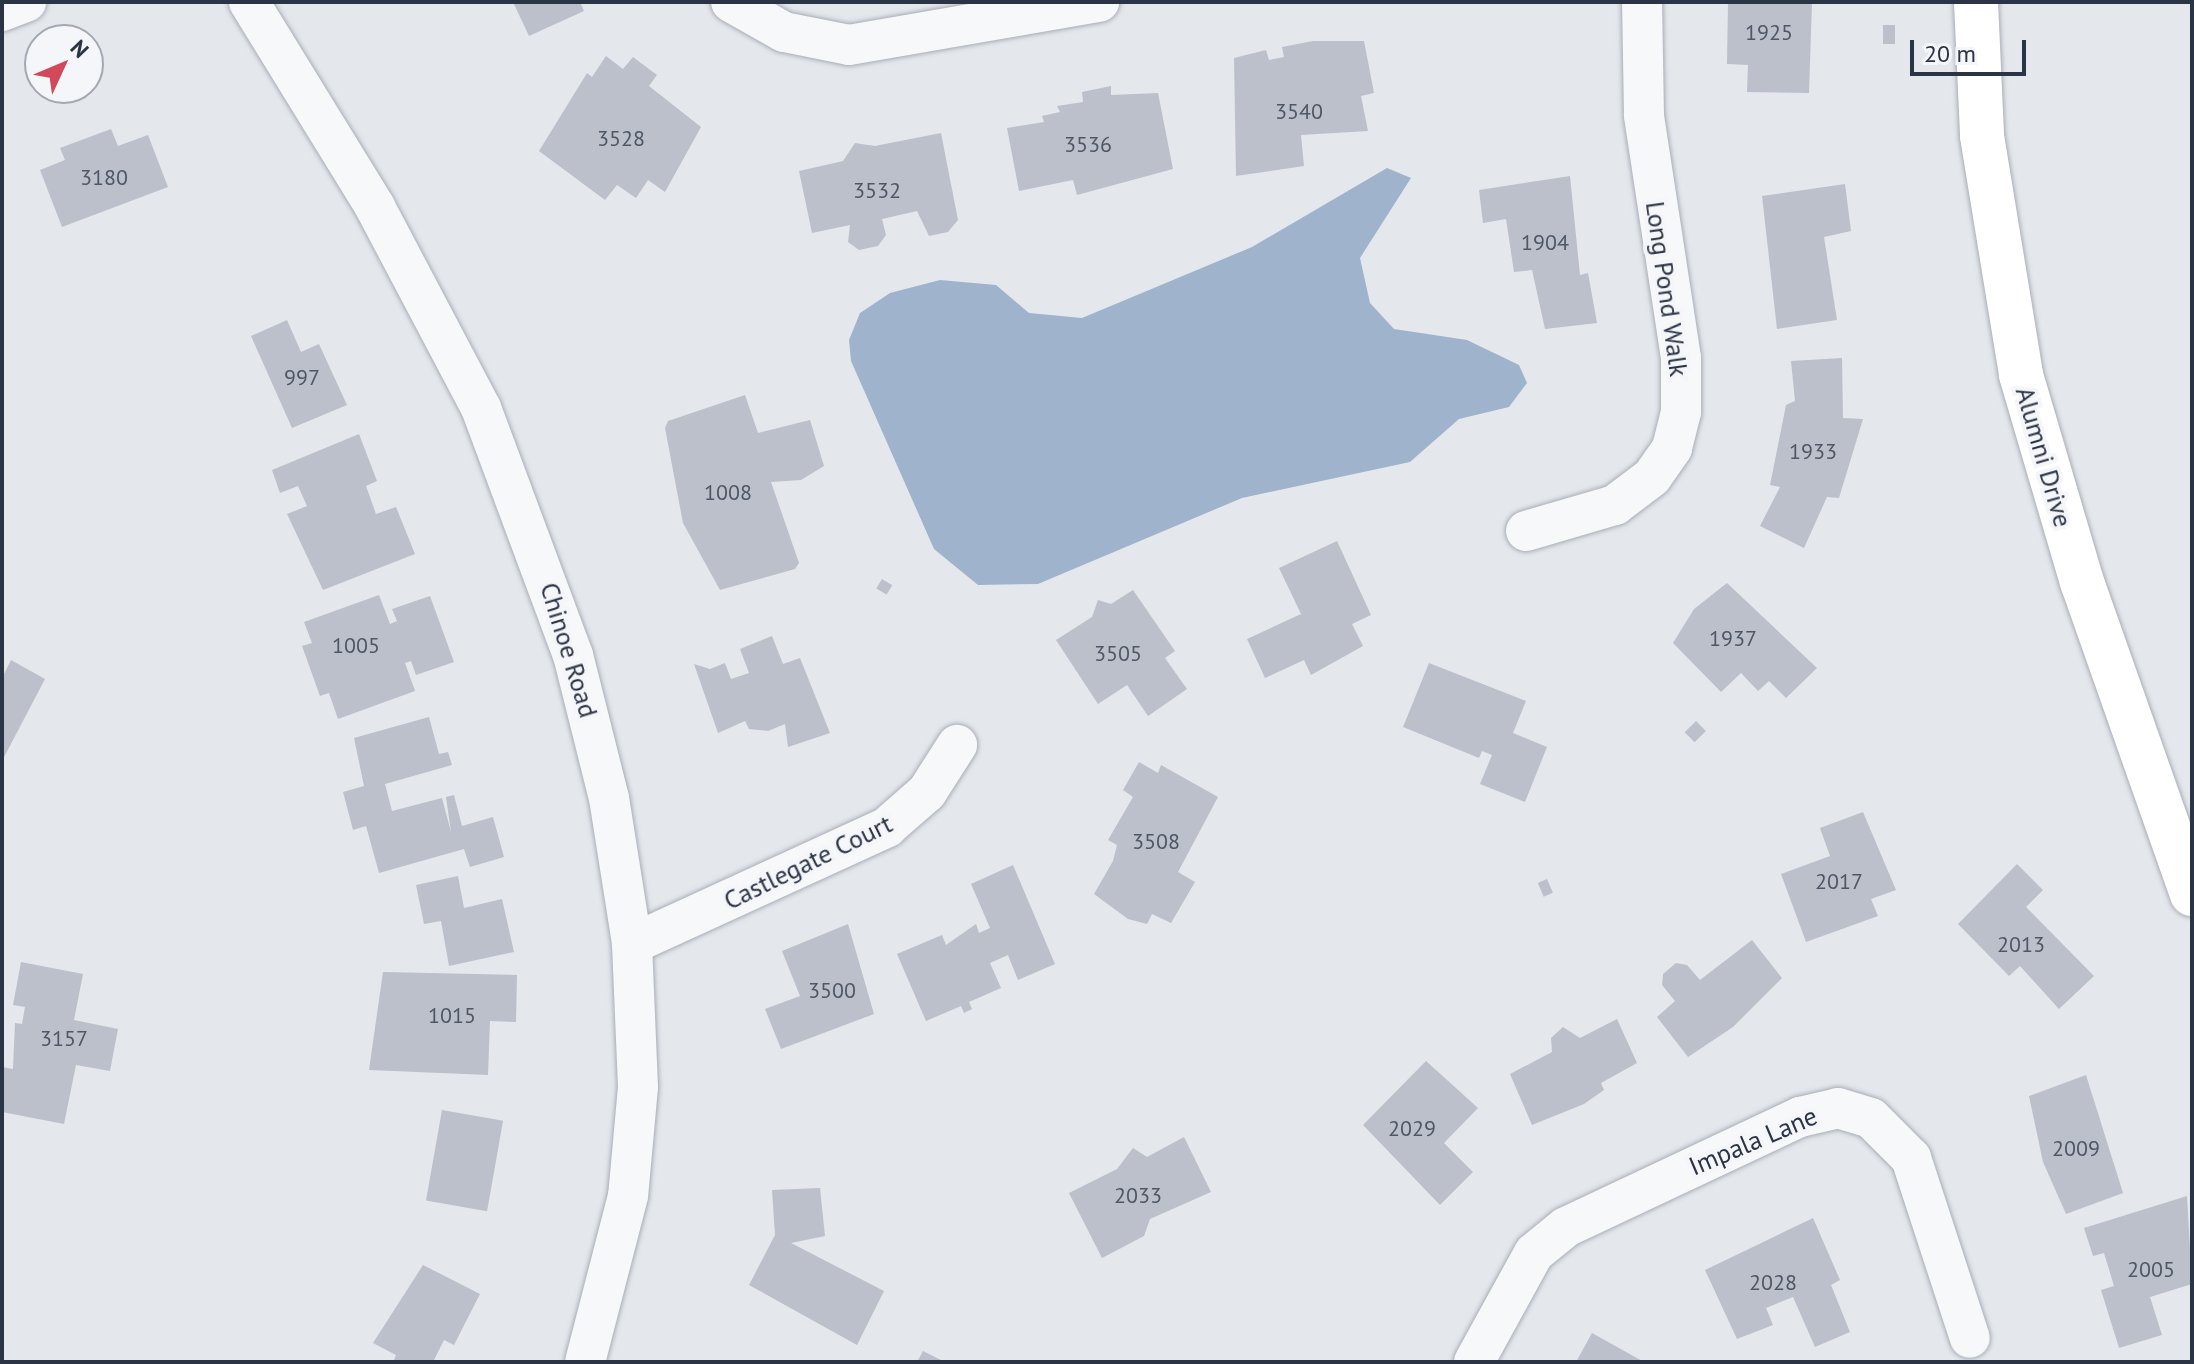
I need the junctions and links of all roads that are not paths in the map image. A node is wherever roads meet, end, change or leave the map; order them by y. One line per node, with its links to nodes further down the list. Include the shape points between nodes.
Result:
1 (26, 2): 7 (street)
2 (249, 2): 11 (street, Chinoe Road, via 427,298 533,534 609,798)
3 (731, 2): 4 (street, via 784,32 849,45)
4 (1099, 2)
5 (1642, 2): 8 (street, Long Pond Walk, via 1644,115 1681,358 1681,412 1672,448 1628,496 1576,521)
6 (1976, 2): 10 (main road, Alumni Drive, via 1982,136 2021,375 2082,582)
7 (2, 11)
8 (1526, 531)
9 (957, 745): 11 (street, Castlegate Court, via 927,792 887,827)
10 (2192, 894)
11 (632, 944): 13 (street, Chinoe Road, via 638,1087 628,1196)
12 (1970, 1338): 14 (street, Impala Lane, via 1911,1158 1871,1118 1838,1108 1800,1117 1566,1227 1534,1253)
13 (585, 1362)
14 (1474, 1362)

